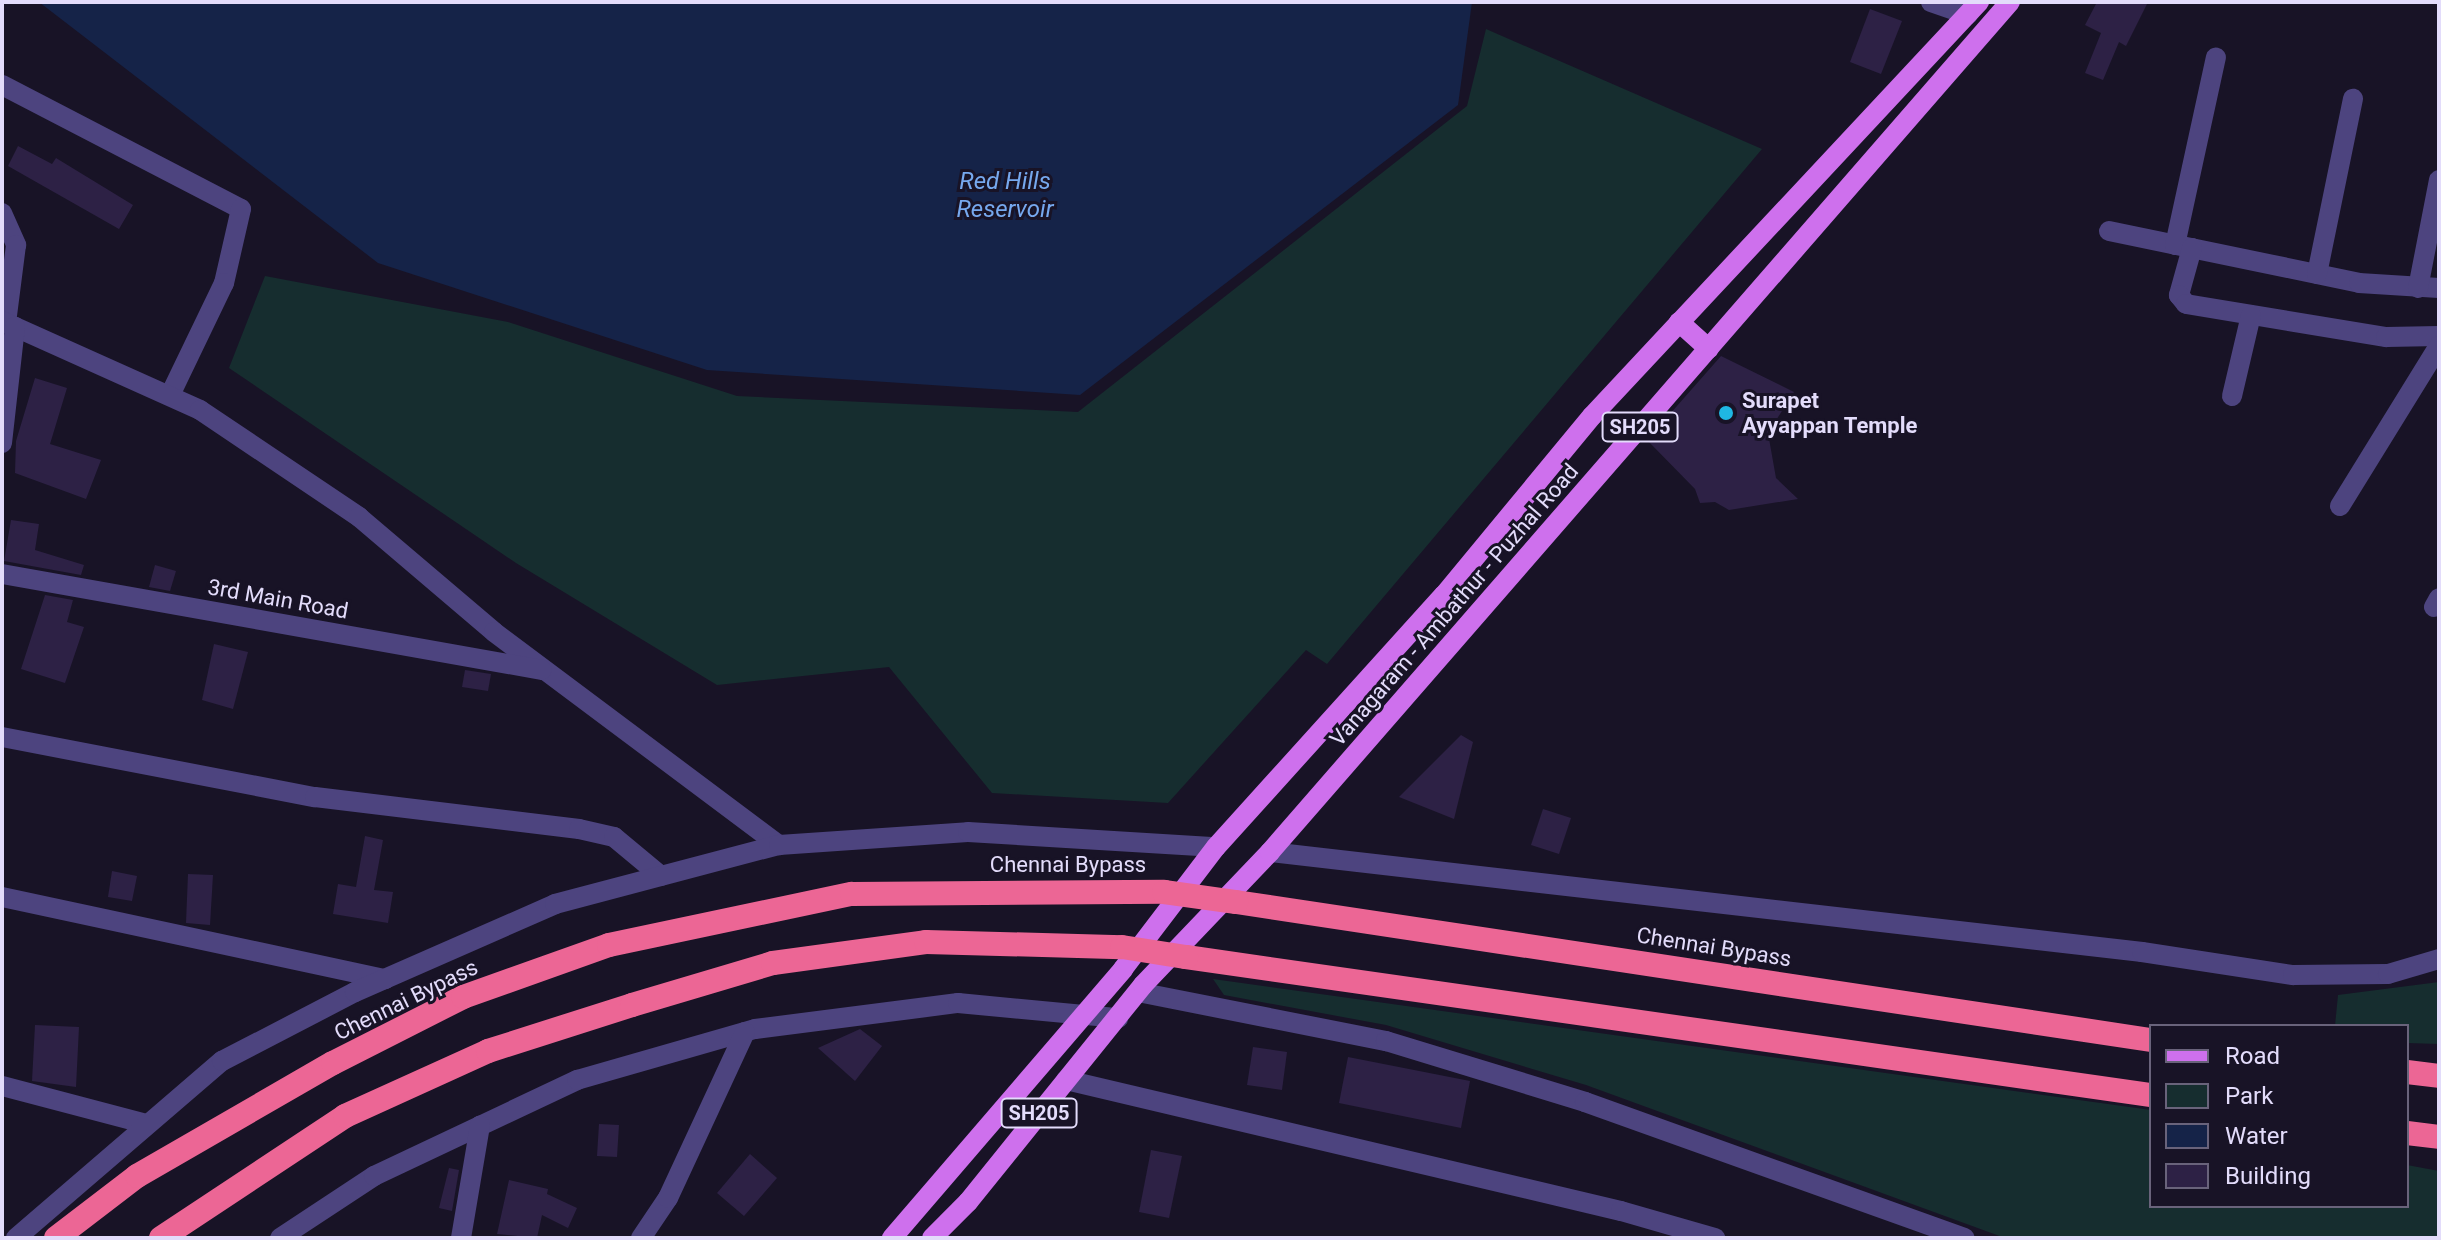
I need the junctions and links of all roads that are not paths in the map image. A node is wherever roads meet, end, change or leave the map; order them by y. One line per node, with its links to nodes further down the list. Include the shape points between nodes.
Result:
1 (1931, 2): 3 (street)
2 (2010, 2): 18 (main road, Vanagaram - Ambathur - Puzhal Road / SH205)
3 (1974, 8): 14 (main road)
4 (2216, 57): 10 (street)
5 (2, 85): 19 (street, via 241,209 224,283)
6 (2353, 99): 11 (street)
7 (2439, 180): 12 (street)
8 (2, 213): 15 (street, via 16,245)
9 (2109, 231): 10 (street)
10 (2184, 246): 11 (street); 13 (street, via 2179,295 2186,304)
11 (2317, 274): 12 (street)
12 (2429, 288)
13 (2251, 315): 16 (street, via 2386,337); 20 (street)
14 (1679, 322): 18 (main road); 27 (main road, via 1592,416 1444,595)
15 (8, 324): 19 (street); 21 (street)
16 (2439, 336)
17 (2439, 346): 22 (street)
18 (1709, 349): 28 (main road, Vanagaram - Ambathur - Puzhal Road / SH205)
19 (171, 393): 24 (street, via 359,517)
20 (2232, 396)
21 (2, 443)
22 (2340, 506)
23 (2, 574): 24 (street, 3rd Main Road)
24 (545, 671): 26 (street)
25 (2, 737): 29 (street, via 315,797 579,829 614,837)
26 (779, 845): 27 (street, via 968,832); 29 (street)
27 (1216, 847): 34 (main road)
28 (1270, 852): 31 (street, via 2142,952 2293,975 2388,974); 33 (main road, Vanagaram - Ambathur - Puzhal Road / SH205)
29 (661, 876): 32 (street, via 555,904)
30 (2, 897): 32 (street)
31 (2439, 959)
32 (385, 979): 43 (street, via 222,1061)
33 (1138, 992): 35 (main road, Vanagaram - Ambathur - Puzhal Road / SH205); 56 (street, via 1386,1041 1585,1102)
34 (1086, 1011): 35 (street); 36 (street, via 958,1003); 53 (main road)
35 (1118, 1018): 40 (main road, Vanagaram - Ambathur - Puzhal Road / SH205)
36 (745, 1032): 44 (street, via 577,1080); 52 (street, via 668,1198)
37 (2149, 1040): 48 (highway, Chennai Bypass, bridge, via 1151,891 852,894 609,945 463,997 333,1063 137,1176)
38 (2409, 1072): 39 (highway)
39 (2439, 1076)
40 (1066, 1080): 54 (main road, Vanagaram - Ambathur - Puzhal Road / SH205); 55 (street)
41 (2, 1086): 43 (street)
42 (2149, 1095): 49 (highway, bridge, via 1122,947 926,942 773,963 488,1051 345,1116)
43 (147, 1124): 47 (street)
44 (480, 1126): 50 (street, via 374,1176); 51 (street)
45 (2409, 1133): 46 (highway)
46 (2439, 1137)
47 (16, 1238)
48 (56, 1238)
49 (161, 1238)
50 (280, 1238)
51 (461, 1238)
52 (641, 1238)
53 (892, 1238)
54 (932, 1238)
55 (1715, 1238)
56 (1964, 1238)

